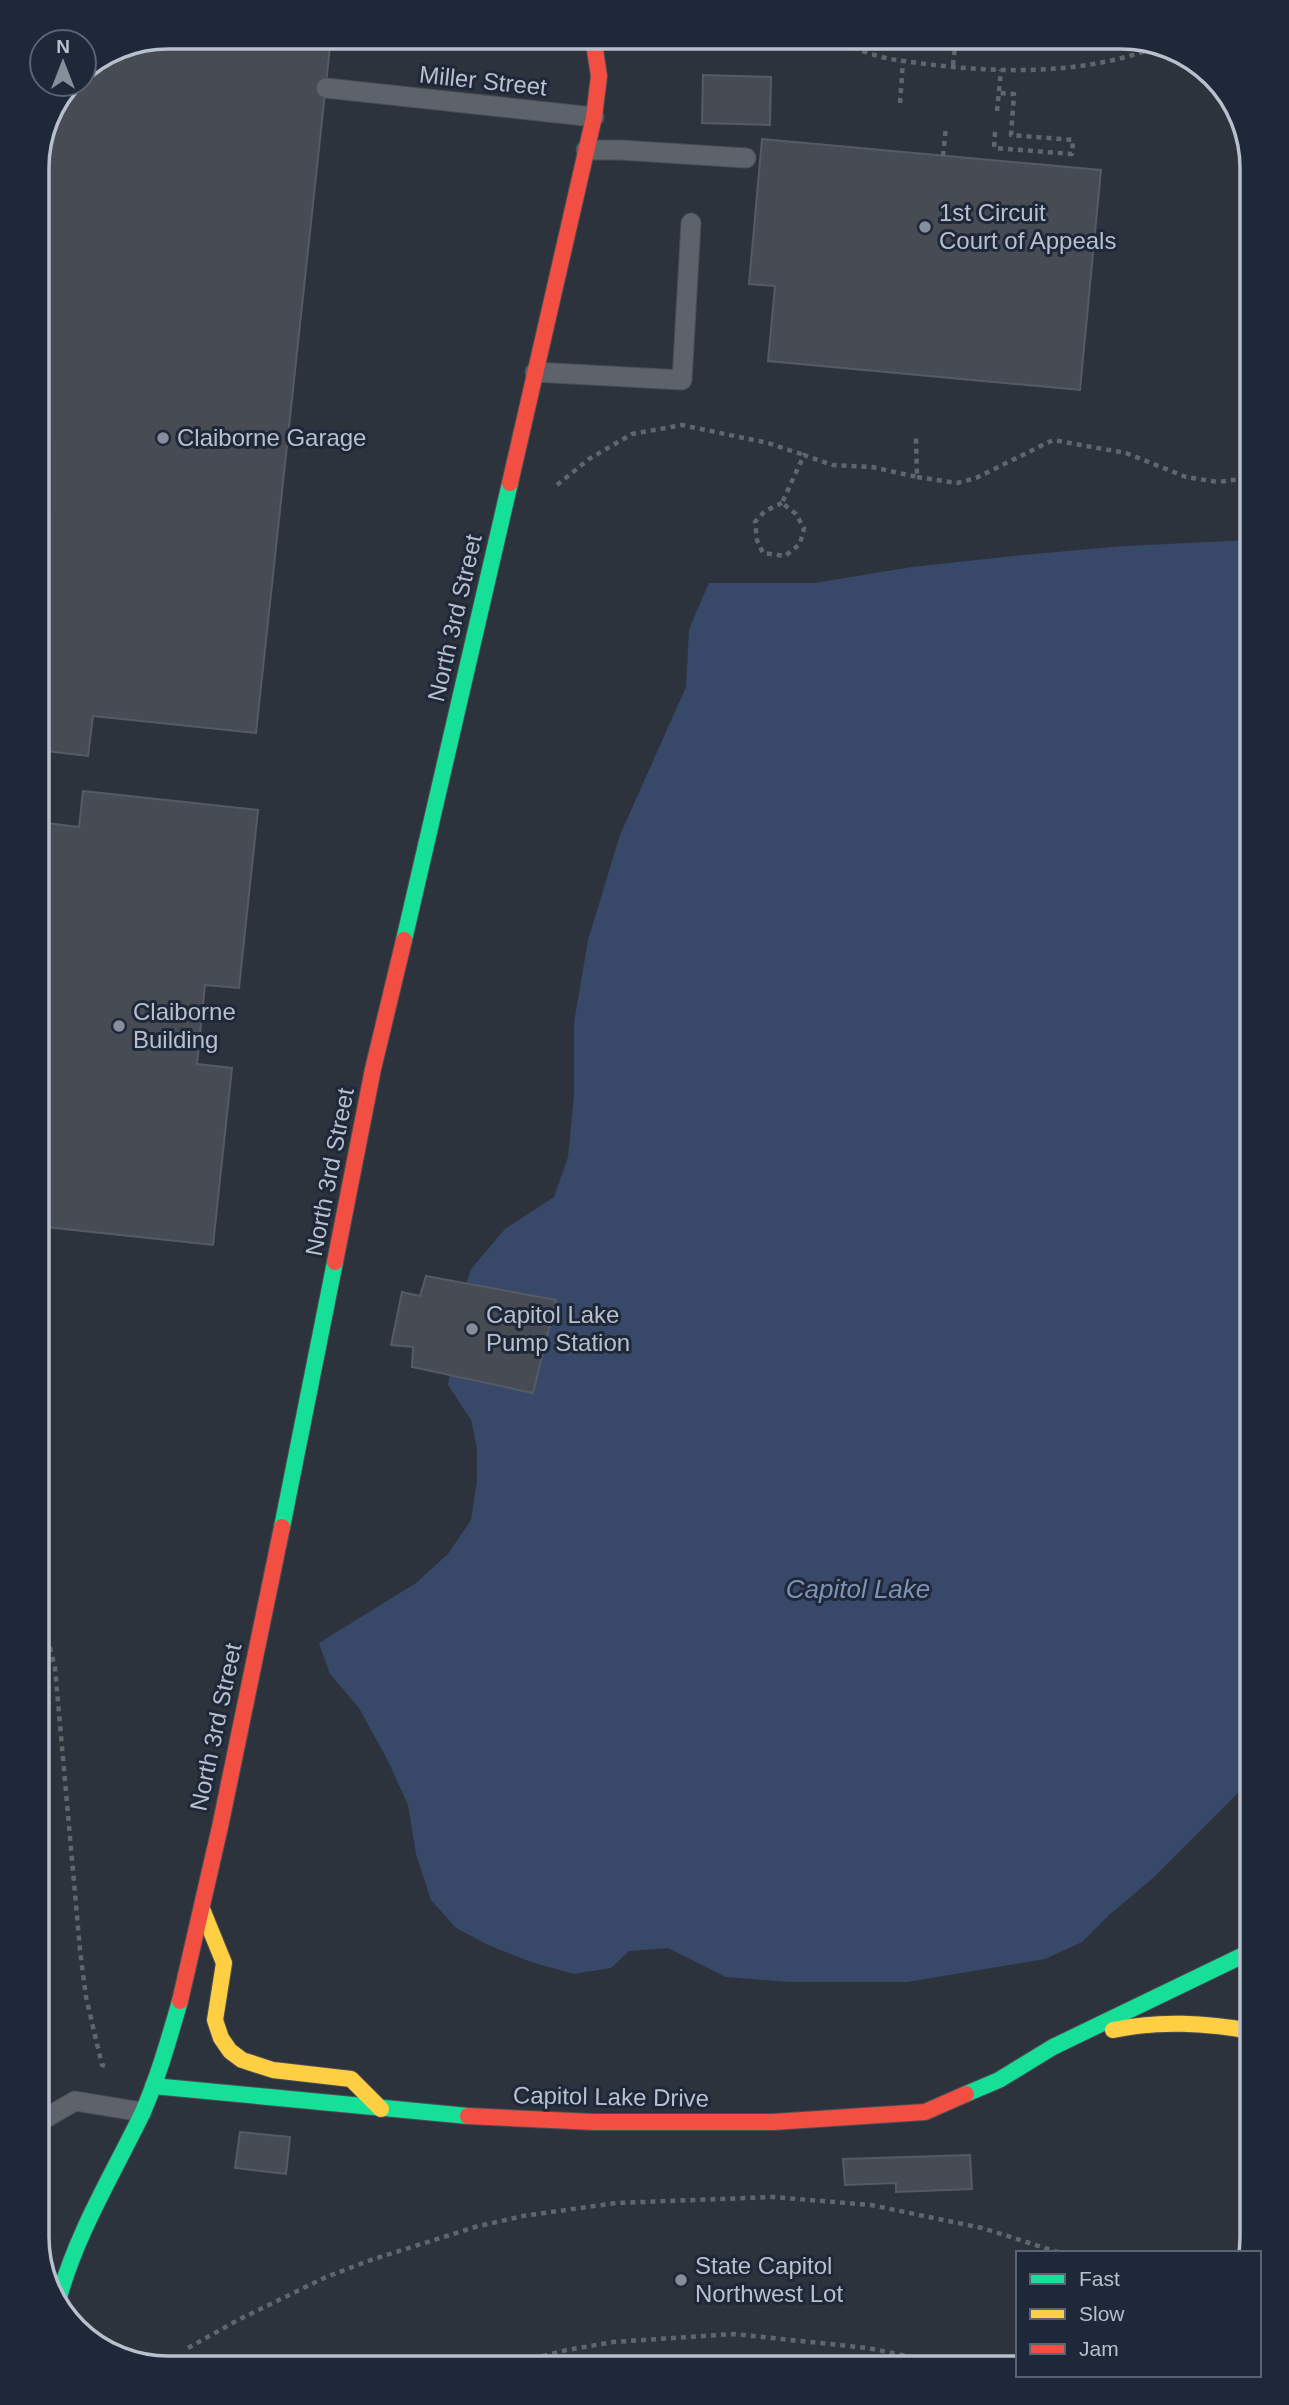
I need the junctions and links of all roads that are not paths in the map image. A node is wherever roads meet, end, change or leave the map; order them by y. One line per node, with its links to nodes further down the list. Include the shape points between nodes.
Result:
1 (595, 49): 3 (main road, North 3rd Street, via 599,76)
2 (326, 88): 3 (lane, Miller Street)
3 (594, 117): 4 (main road, North 3rd Street)
4 (586, 150): 5 (lane); 7 (main road, North 3rd Street)
5 (746, 158)
6 (691, 223): 7 (lane, via 682,380)
7 (535, 372): 8 (main road, North 3rd Street, via 365,1108)
8 (202, 1909): 12 (main road, North 3rd Street, via 184,1988); 13 (main road, via 224,1963 215,2020 230,2053 272,2069 350,2079)
9 (1240, 1957): 11 (main road, Capitol Lake Drive)
10 (1240, 2029): 11 (main road, Capitol Lake Drive, via 1180,2022 1129,2026)
11 (1053, 2046): 13 (main road, Capitol Lake Drive, via 999,2080 925,2112 773,2122 594,2122)
12 (153, 2086): 13 (main road, Capitol Lake Drive); 14 (main road, North 3rd Street)
13 (381, 2109)
14 (142, 2112): 15 (lane, via 75,2101); 16 (main road, North 3rd Street, via 83,2229)
15 (49, 2116)
16 (62, 2290)

